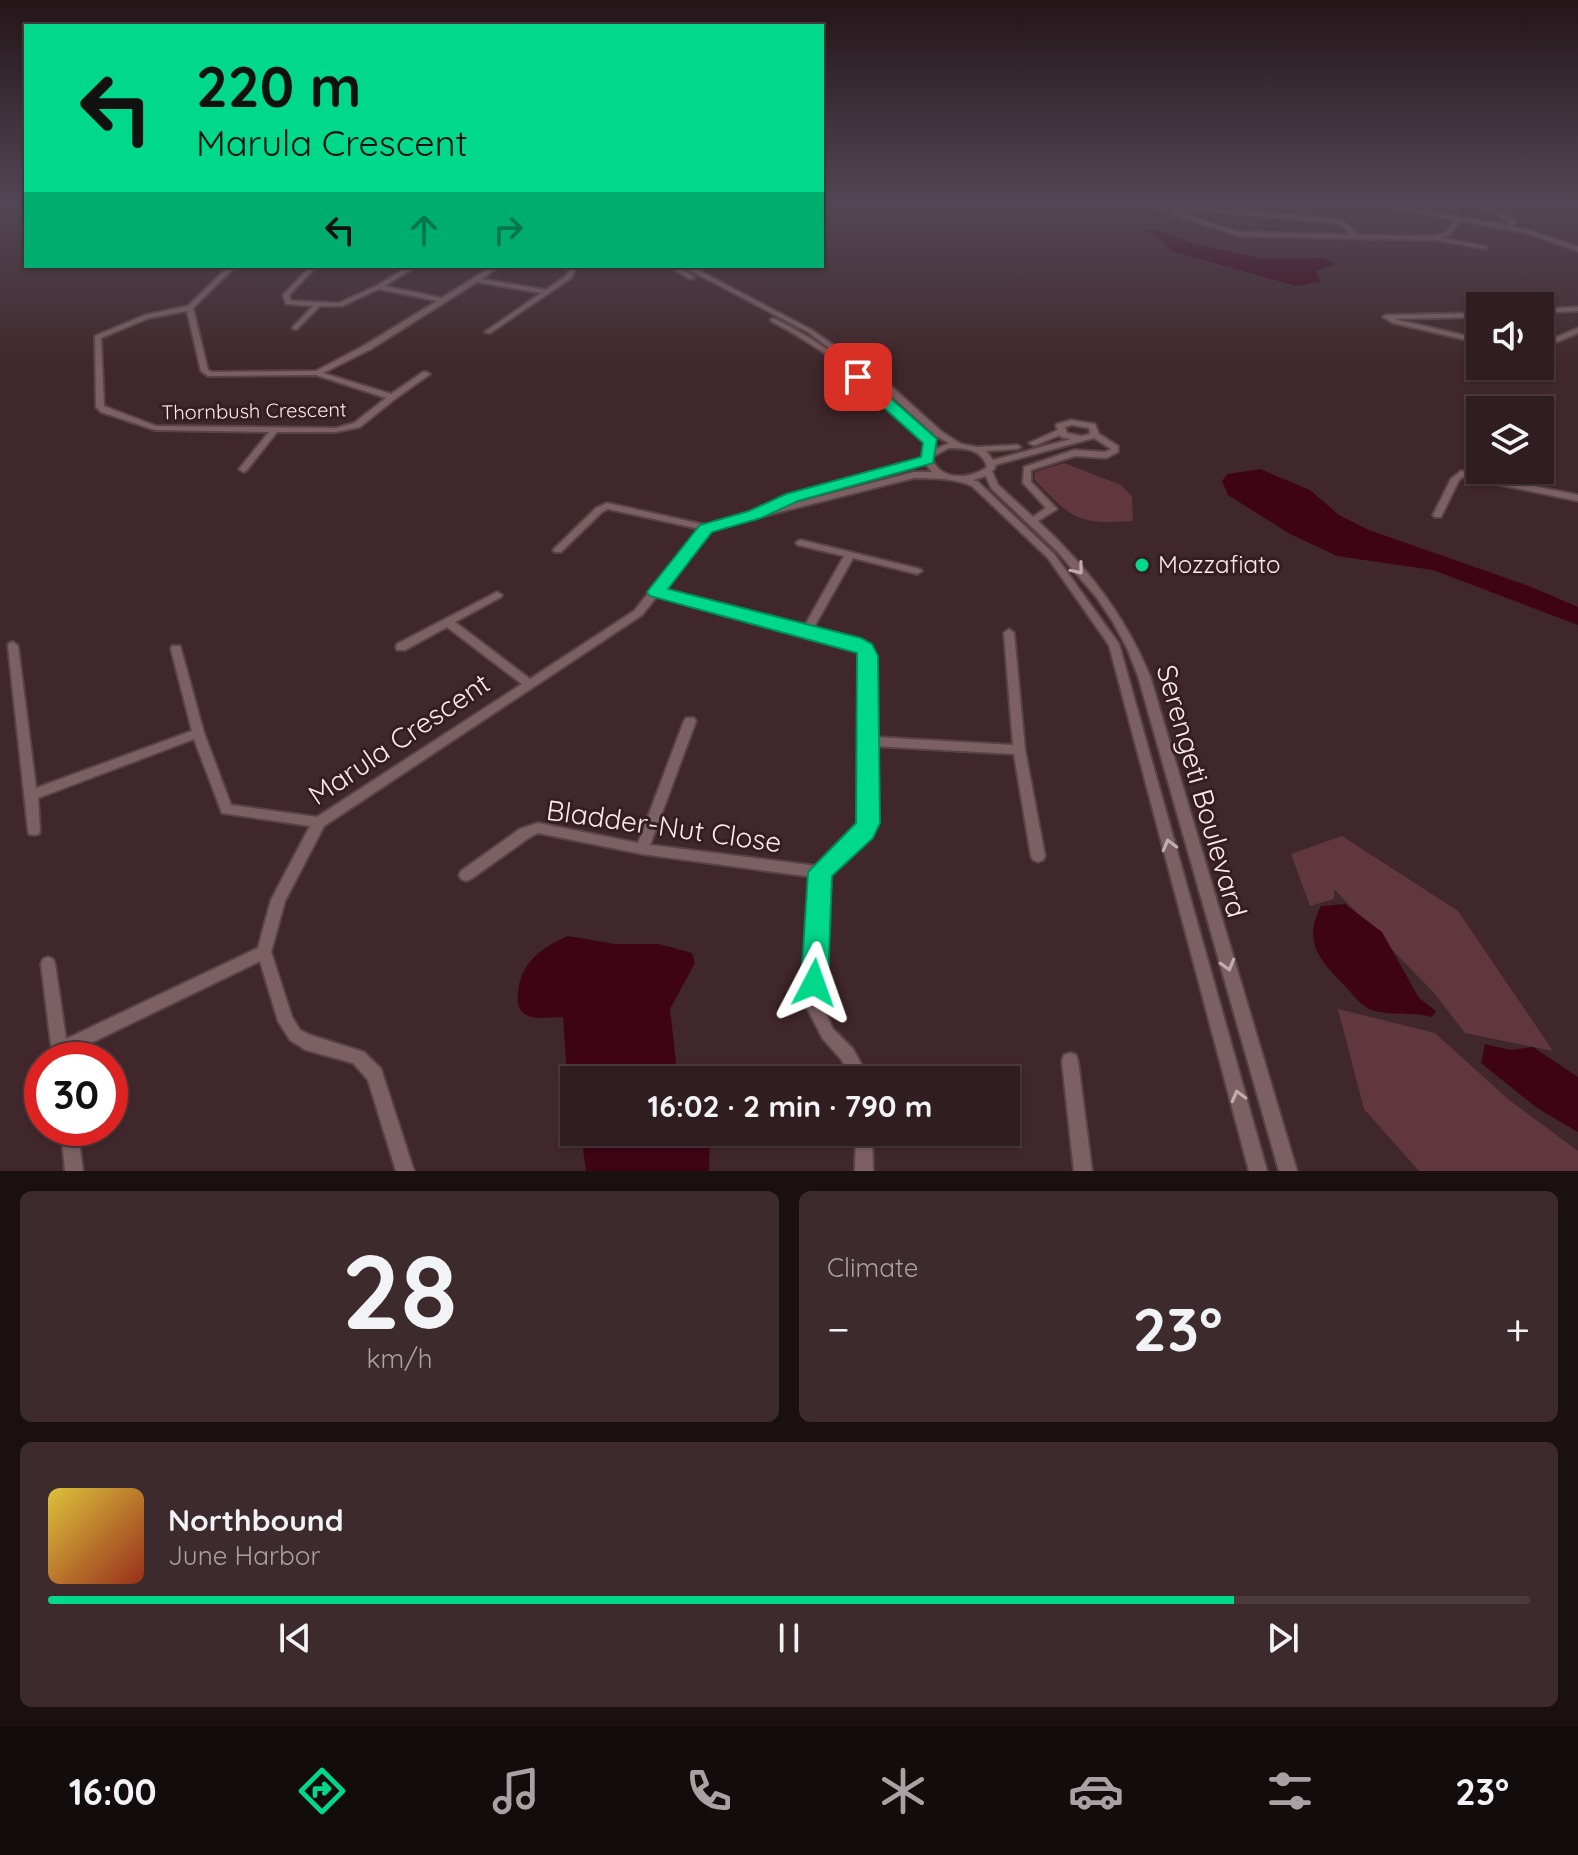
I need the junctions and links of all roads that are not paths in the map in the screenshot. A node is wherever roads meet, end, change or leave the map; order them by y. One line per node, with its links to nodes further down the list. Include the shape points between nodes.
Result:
1 (231, 268): 13 (street)
2 (312, 268): 12 (street, via 285,299 291,305)
3 (411, 268): 9 (street)
4 (494, 268): 8 (street)
5 (574, 268): 10 (street, via 572,275)
6 (676, 268): 31 (street, via 806,338 893,405 931,442)
7 (689, 268): 29 (street, via 810,331)
8 (478, 280): 10 (street); 11 (street)
9 (378, 287): 11 (street); 12 (street, via 344,304)
10 (546, 292): 19 (street)
11 (444, 300): 22 (street)
12 (317, 306): 17 (street)
13 (190, 308): 22 (street, via 208,374); 25 (street, Thornbush Crescent, via 142,318 96,339 100,407 155,428)
14 (1578, 309): 15 (street)
15 (1554, 310)
16 (1466, 315): 20 (street, via 1386,317)
17 (295, 328)
18 (1578, 330): 21 (street)
19 (488, 332)
20 (1466, 338)
21 (1554, 341)
22 (317, 373): 24 (street, Thornbush Crescent)
23 (426, 374): 24 (street)
24 (392, 397): 25 (street, Thornbush Crescent, via 353,427)
25 (275, 429): 33 (street)
26 (1061, 431): 27 (street, via 1063,424 1076,422 1092,426); 28 (street); 30 (street, via 1014,448)
27 (1095, 435): 28 (street); 39 (street, via 1116,449 1106,455 1074,453 1027,469 1027,483 1052,509)
28 (1080, 439): 32 (street)
29 (959, 446): 30 (street); 31 (street)
30 (975, 449): 32 (street, Serengeti Boulevard)
31 (930, 456): 34 (street, via 931,468); 36 (street)
32 (990, 467): 35 (street); 39 (street, Serengeti Boulevard, via 994,486)
33 (243, 469)
34 (944, 475): 35 (street); 36 (street, via 914,475)
35 (964, 479): 77 (street, Serengeti Boulevard, one-way to 35, via 1114,644 1051,556)
36 (838, 490): 40 (street)
37 (1578, 498): 38 (street, via 1461,474)
38 (1438, 515)
39 (1032, 521): 78 (street, Serengeti Boulevard, one-way to 78, via 1103,600 1135,651)
40 (706, 528): 42 (street, via 607,506); 45 (street, Marula Crescent)
41 (801, 543): 43 (street)
42 (558, 550)
43 (849, 556): 44 (street); 48 (street)
44 (917, 571)
45 (656, 592): 48 (street); 53 (street, Marula Crescent, via 638,613)
46 (497, 595): 47 (street)
47 (448, 622): 51 (street); 53 (street)
48 (807, 631): 56 (street, via 865,649)
49 (1009, 633): 57 (street)
50 (13, 646): 58 (street)
51 (401, 647)
52 (176, 649): 55 (street)
53 (528, 683): 59 (street, Marula Crescent)
54 (690, 721): 61 (street)
55 (198, 733): 58 (street); 59 (street, via 226,809)
56 (868, 741): 57 (street); 63 (street, via 867,826)
57 (1019, 750): 62 (street)
58 (31, 795): 60 (street)
59 (319, 822): 65 (street, Marula Crescent, via 281,893)
60 (34, 830)
61 (642, 849): 63 (street, Bladder-Nut Close); 64 (street, Bladder-Nut Close, via 538,828)
62 (1038, 856)
63 (820, 872): 70 (street, via 815,1008)
64 (466, 875)
65 (264, 952): 68 (street); 74 (street, via 295,1035 358,1057 375,1075)
66 (48, 964): 67 (street)
67 (58, 1042)
68 (86, 1042)
69 (1070, 1061): 76 (street)
70 (854, 1066)
71 (71, 1146): 73 (street)
72 (864, 1146): 75 (street)
73 (74, 1171)
74 (405, 1171)
75 (864, 1171)
76 (1083, 1171)
77 (1258, 1171)
78 (1288, 1171)

